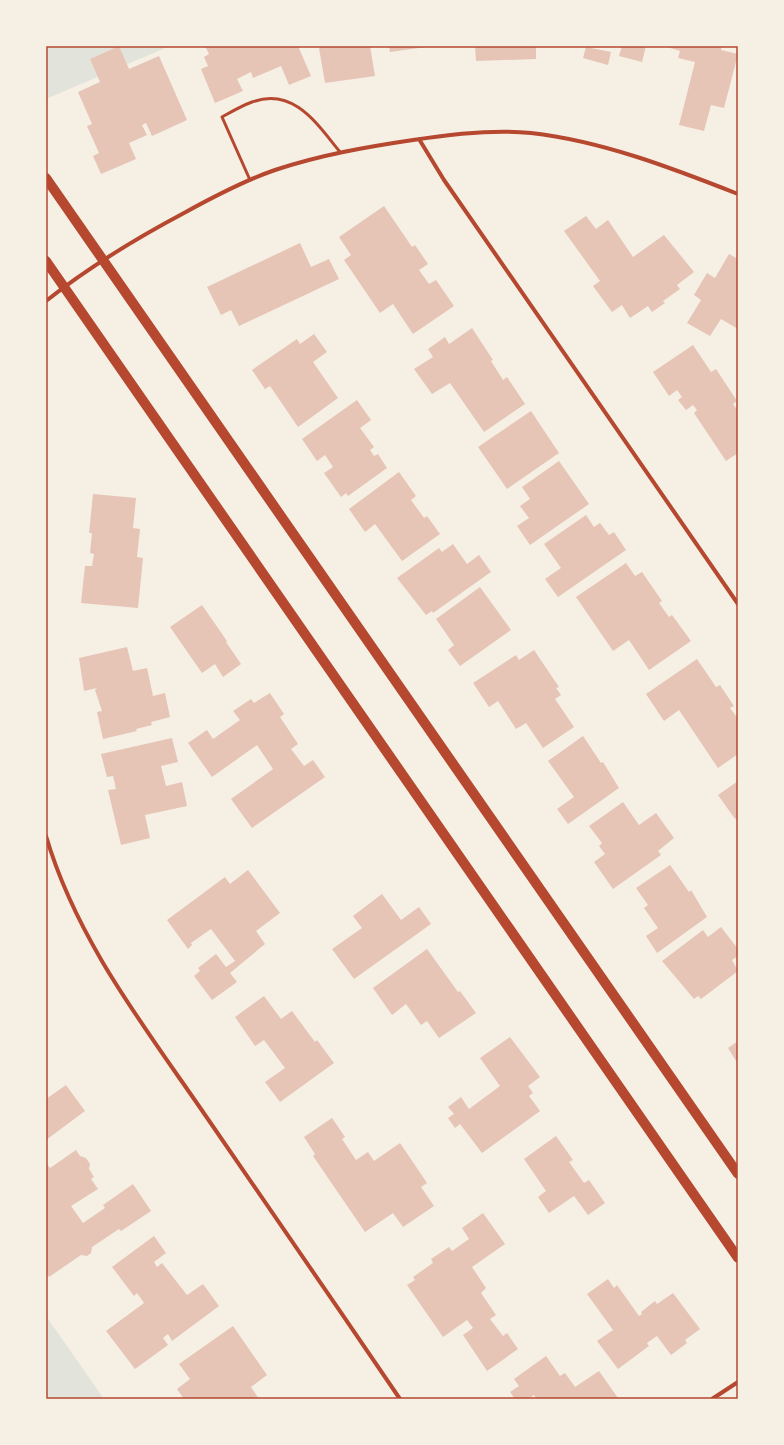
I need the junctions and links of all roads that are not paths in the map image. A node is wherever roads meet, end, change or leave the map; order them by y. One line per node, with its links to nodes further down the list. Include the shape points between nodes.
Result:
1 (419, 139): 2 (street); 5 (street, via 510,132 567,139 641,158); 10 (street, via 444,180)
2 (340, 152): 4 (street, via 301,162); 4 (lane, via 312,117 298,106 267,99 252,102 222,117)
3 (46, 178): 6 (main road)
4 (250, 180): 6 (street, via 152,230)
5 (738, 194)
6 (102, 259): 8 (street); 12 (main road)
7 (46, 261): 8 (main road)
8 (64, 287): 9 (street); 13 (main road)
9 (46, 301)
10 (738, 604)
11 (46, 836): 15 (street, via 73,907 117,987)
12 (738, 1174)
13 (738, 1258)
14 (738, 1382): 16 (street)
15 (400, 1399)
16 (712, 1399)

